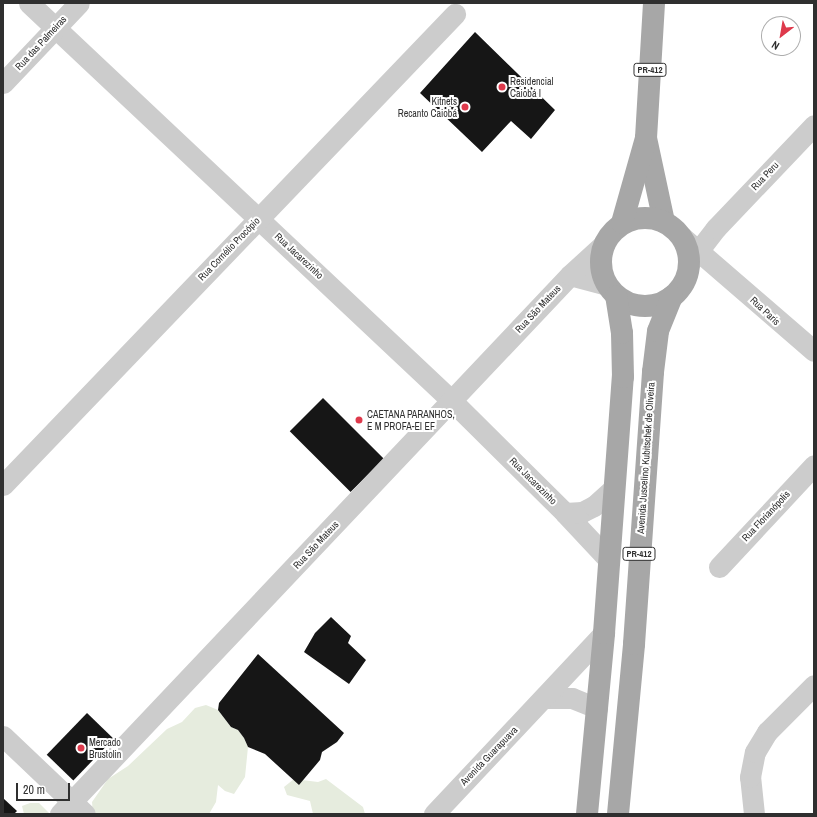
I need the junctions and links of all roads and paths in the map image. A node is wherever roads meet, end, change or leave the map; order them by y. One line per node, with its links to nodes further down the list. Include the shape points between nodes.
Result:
1 (29, 3): 5 (street, Rua Jacarezinho)
2 (79, 3): 5 (street, Rua das Palmeiras)
3 (654, 3): 8 (main road, PR-412)
4 (455, 14): 9 (street, Rua Cornélio Procópio)
5 (56, 27): 6 (street, Rua das Palmeiras); 9 (street, Rua Jacarezinho)
6 (3, 83)
7 (814, 124): 11 (street, Rua Peru)
8 (646, 138): 10 (main road, PR-412); 13 (main road, PR-412)
9 (259, 219): 18 (street, Rua Jacarezinho); 20 (street, Rua Cornélio Procópio)
10 (622, 223): 12 (main road, PR-412, via 611,232); 13 (main road, via 636,218 650,218)
11 (716, 228): 13 (street, Rua Peru); 13 (street, via 692,234)
12 (604, 244): 14 (street, Rua São Mateus); 15 (main road, PR-412, via 600,258 601,272)
13 (683, 245): 16 (main road, PR-412, via 686,278); 17 (street, Rua Paris, via 705,265 718,268)
14 (570, 275): 15 (street); 18 (street, Rua São Mateus)
15 (612, 291): 16 (main road, via 629,304 644,306 659,304); 21 (main road, PR-412, via 622,333 623,377)
16 (672, 297): 33 (main road, Avenida Juscelino Kubitschek de Oliveira / PR-412, via 658,331 653,372 634,644)
17 (814, 352)
18 (452, 401): 22 (street, Rua Jacarezinho); 30 (street, Rua São Mateus)
19 (814, 465): 24 (street, Rua Florianópolis)
20 (3, 485)
21 (613, 489): 22 (street, Rua Jacarezinho, via 594,506 582,512); 23 (main road, PR-412)
22 (565, 513): 23 (street, Rua Jacarezinho)
23 (608, 559): 25 (main road, PR-412)
24 (719, 567)
25 (604, 633): 27 (street, Avenida Guarapuava); 28 (main road, PR-412)
26 (814, 685): 34 (street, via 767,732 755,752 750,777)
27 (545, 698): 28 (street, via 572,698); 31 (street, Avenida Guarapuava)
28 (597, 708): 32 (main road, PR-412)
29 (3, 736): 30 (street)
30 (72, 810)
31 (434, 814)
32 (587, 814)
33 (618, 814)
34 (754, 814)

